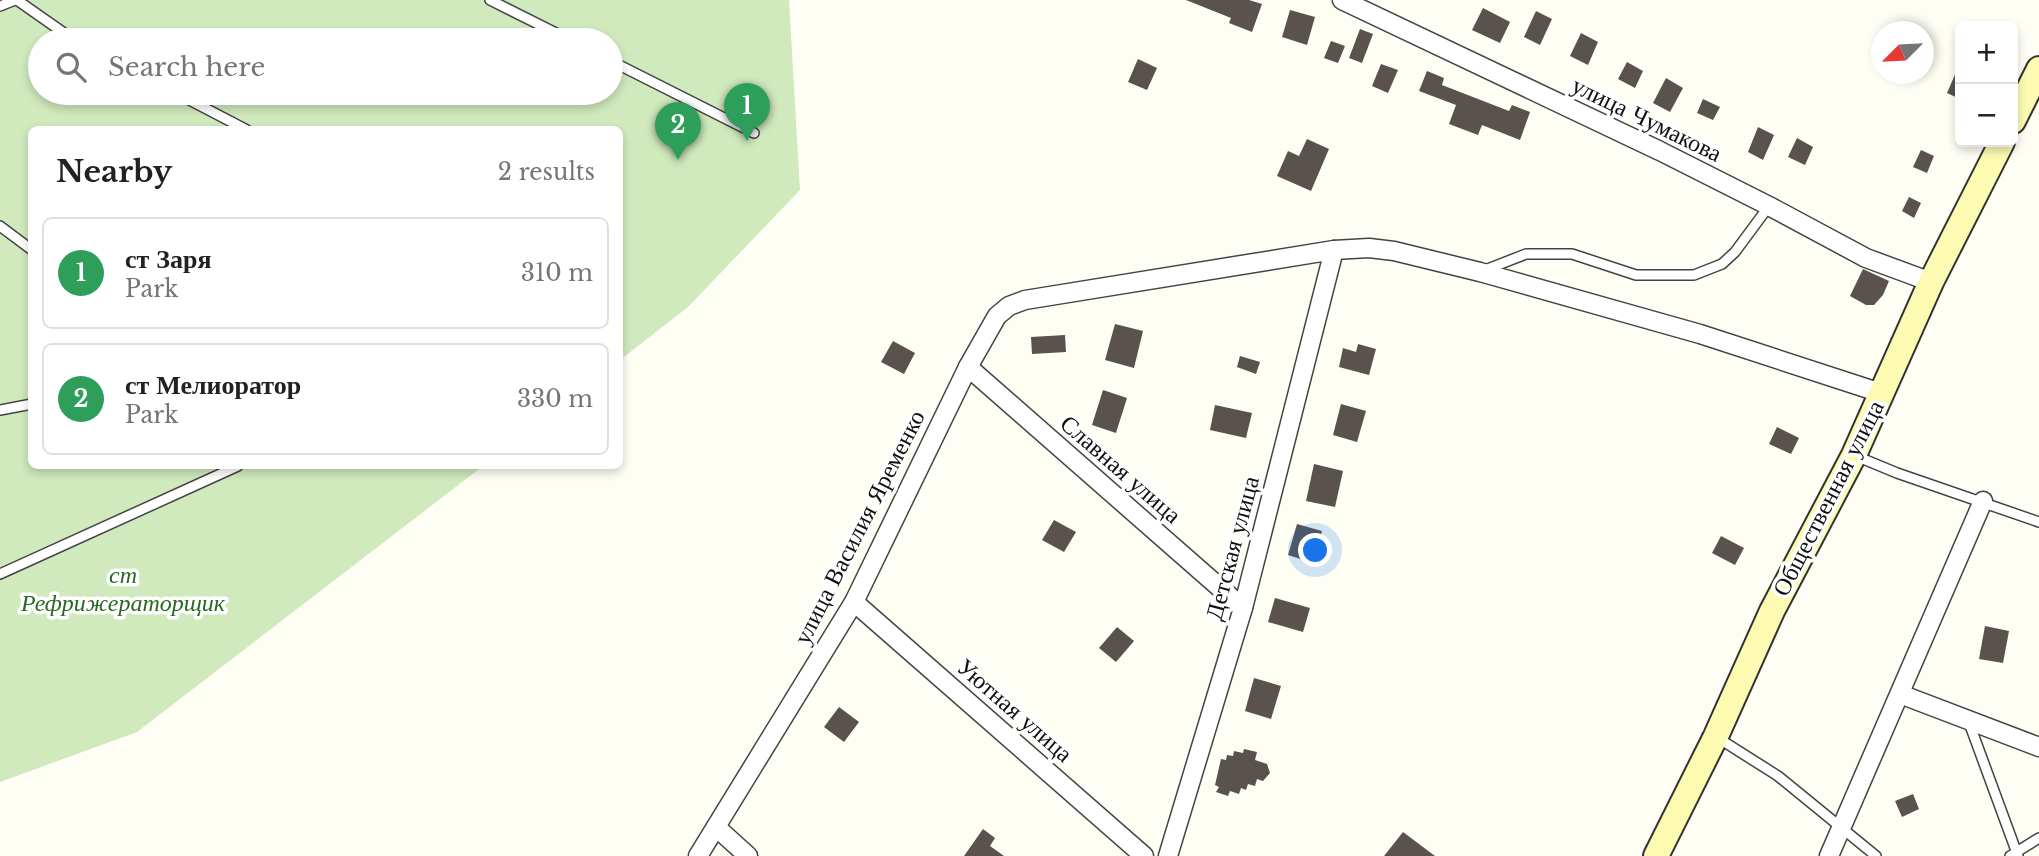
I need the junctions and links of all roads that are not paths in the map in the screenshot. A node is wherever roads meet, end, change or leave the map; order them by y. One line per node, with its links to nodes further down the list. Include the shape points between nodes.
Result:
1 (16, 0): 4 (lane); 5 (lane)
2 (490, 0): 6 (lane)
3 (1342, 0): 14 (street, улица Чумакова)
4 (0, 6)
5 (57, 28)
6 (546, 28)
7 (623, 67): 12 (lane)
8 (2039, 69): 10 (main road)
9 (199, 105): 11 (lane)
10 (2018, 111)
11 (239, 126)
12 (754, 133)
13 (1999, 147): 19 (main road, Общественная улица)
14 (1769, 206): 18 (lane, via 1722,264 1694,275 1636,275 1572,254 1548,253 1526,254); 19 (street, улица Чумакова, via 1866,258)
15 (0, 226): 16 (lane)
16 (28, 247)
17 (1334, 250): 18 (street, via 1394,251); 20 (street, улица Василия Яременко, via 1025,300 997,316); 30 (street, Детская улица)
18 (1480, 272): 21 (street, via 1700,334)
19 (1931, 282): 21 (main road, Общественная улица)
20 (968, 367): 29 (street, улица Василия Яременко); 30 (street, Славная улица)
21 (1881, 393): 24 (main road, Общественная улица)
22 (28, 405): 23 (lane)
23 (0, 410)
24 (1854, 455): 26 (lane); 33 (main road, Общественная улица, via 1772,611)
25 (231, 469): 28 (lane)
26 (1983, 501): 27 (lane); 31 (street)
27 (2039, 522)
28 (0, 574)
29 (854, 602): 36 (street, улица Василия Яременко); 41 (street, Уютная улица)
30 (1243, 608): 42 (street, Детская улица)
31 (1900, 694): 32 (street); 35 (street)
32 (1968, 720): 34 (street); 38 (lane)
33 (1716, 736): 35 (lane, via 1778,775); 43 (main road, Общественная улица)
34 (2039, 747)
35 (1841, 826): 44 (street); 45 (lane)
36 (716, 827): 39 (street, улица Василия Яременко); 40 (street)
37 (2039, 838): 38 (lane)
38 (2015, 855)
39 (698, 856)
40 (748, 856)
41 (1144, 856)
42 (1168, 856)
43 (1656, 856)
44 (1829, 856)
45 (1876, 856)

